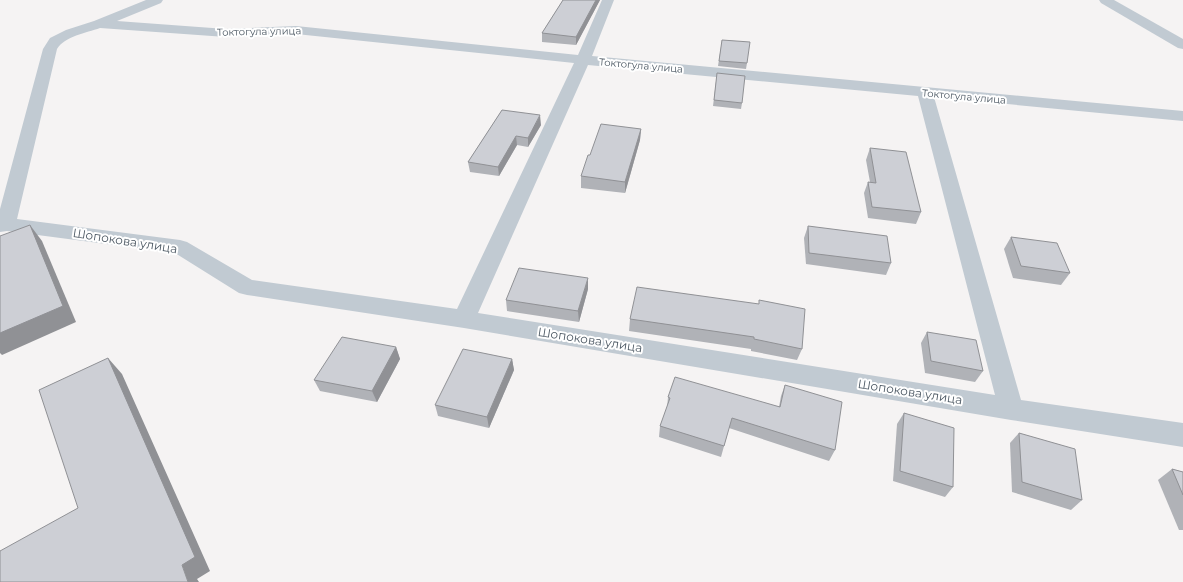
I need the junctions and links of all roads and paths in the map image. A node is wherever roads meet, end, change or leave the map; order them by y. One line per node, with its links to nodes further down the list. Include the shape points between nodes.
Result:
1 (157, 0): 4 (street)
2 (608, 0): 6 (street)
3 (1105, 0): 5 (street)
4 (99, 24): 6 (street, Токтогула улица, via 226,33 296,30); 9 (street, via 60,38 50,49)
5 (1183, 45)
6 (583, 60): 7 (street, Токтогула улица); 10 (street)
7 (925, 92): 8 (street, Токтогула улица); 11 (street)
8 (1183, 116)
9 (3, 225): 10 (street, Шопокова улица, via 180,247 247,286)
10 (464, 319): 11 (street, Шопокова улица)
11 (1011, 409): 12 (street, Шопокова улица)
12 (1183, 435)

